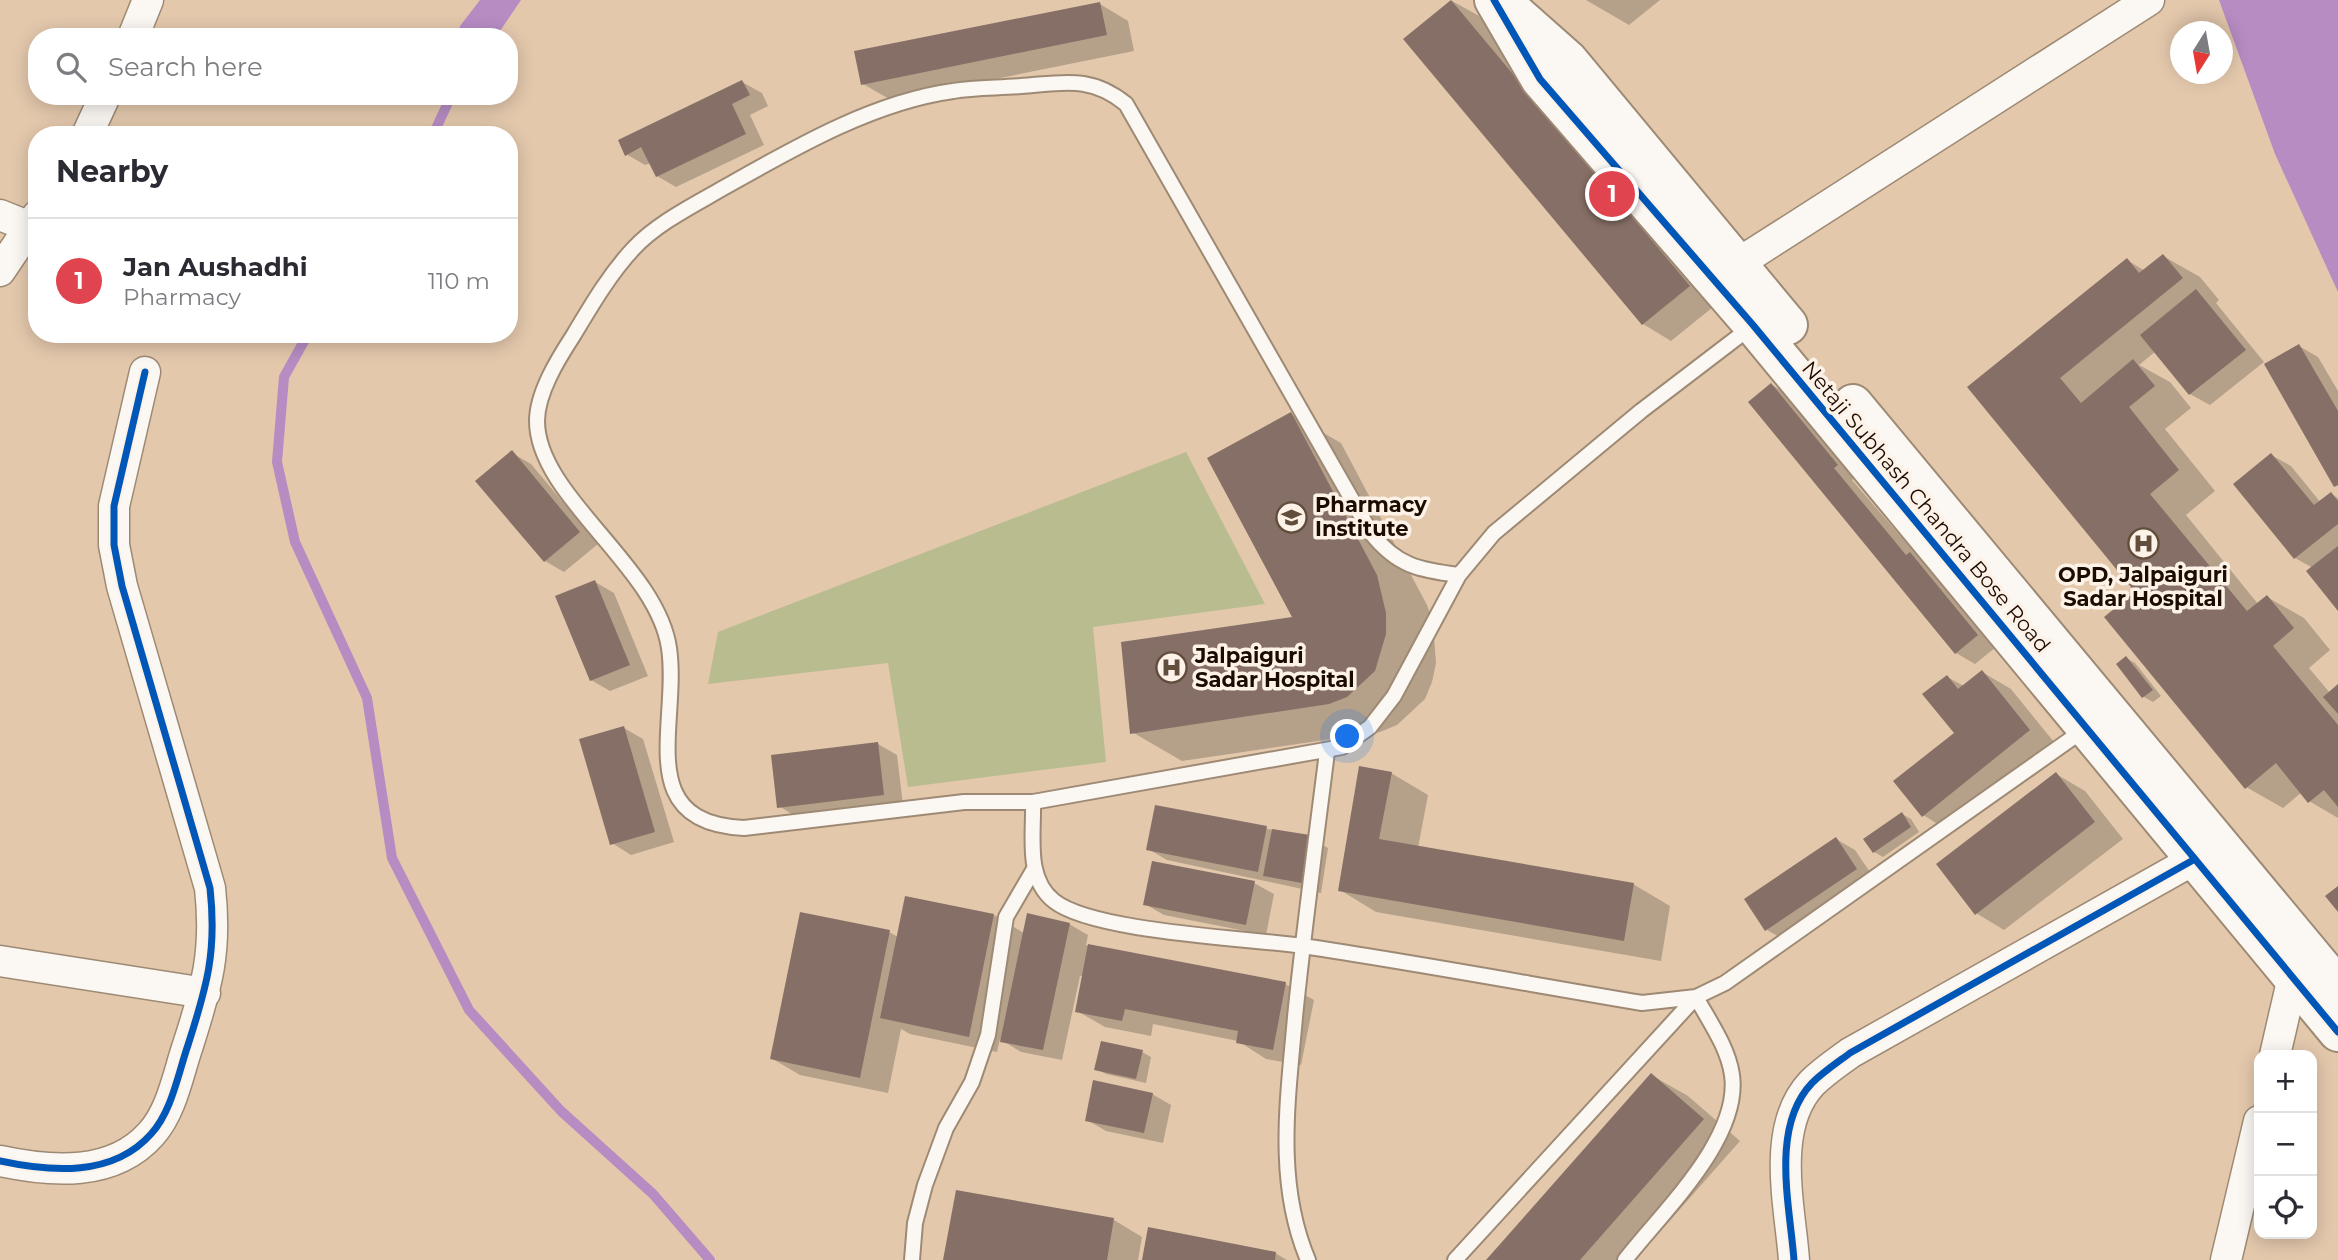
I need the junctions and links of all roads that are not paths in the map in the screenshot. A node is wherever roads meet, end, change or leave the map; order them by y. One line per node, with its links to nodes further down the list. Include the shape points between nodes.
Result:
1 (148, 0): 6 (street)
2 (1494, 0): 14 (street, Netaji Subhash Chandra Bose Road, via 1540,79)
3 (1500, 0): 12 (street, Netaji Subhash Chandra Bose Road, via 1568,60)
4 (2149, 0): 5 (street)
5 (2120, 10): 12 (street)
6 (137, 28)
7 (102, 105): 8 (street)
8 (92, 126)
9 (0, 215): 10 (street)
10 (28, 220)
11 (28, 229): 13 (street)
12 (1737, 264): 24 (street, Netaji Subhash Chandra Bose Road)
13 (0, 271)
14 (1753, 325): 16 (lane, via 1494,533); 17 (street, Netaji Subhash Chandra Bose Road)
15 (145, 372): 26 (street, via 114,506 114,545 210,888 212,962)
16 (1459, 575): 18 (lane, via 1382,713 1357,737); 19 (lane, via 1404,563 1386,552 1371,533 1126,104 1108,89 1084,82 951,91 863,117 792,149 680,212 634,247 604,285 547,385 536,419 540,445 555,475 653,602 666,630 671,660 668,770 678,802 689,814 723,827 744,828 964,802)
17 (2086, 728): 20 (street, Netaji Subhash Chandra Bose Road); 27 (lane, via 1725,983)
18 (1327, 752): 19 (lane); 22 (lane)
19 (1034, 802): 21 (lane)
20 (2195, 859): 24 (street, Netaji Subhash Chandra Bose Road); 36 (street, via 1850,1053 1812,1083 1794,1109 1786,1150)
21 (1034, 869): 22 (lane, via 1055,902 1090,918); 32 (lane, via 1006,917 988,1035 925,1185)
22 (1302, 946): 27 (lane, via 1642,1003); 33 (lane, via 1286,1155 1297,1233)
23 (0, 961): 26 (street)
24 (2298, 962): 25 (street, Netaji Subhash Chandra Bose Road); 28 (street, Netaji Subhash Chandra Bose Road); 29 (street)
25 (2338, 986)
26 (205, 993): 31 (street, via 166,1109 151,1134 128,1153 75,1170)
27 (1696, 998): 34 (lane); 35 (lane, via 1728,1057 1731,1107 1717,1140)
28 (2338, 1032)
29 (2276, 1050)
30 (2254, 1142): 37 (street)
31 (0, 1161)
32 (912, 1260)
33 (1308, 1260)
34 (1455, 1260)
35 (1625, 1260)
36 (1794, 1260)
37 (2226, 1260)

